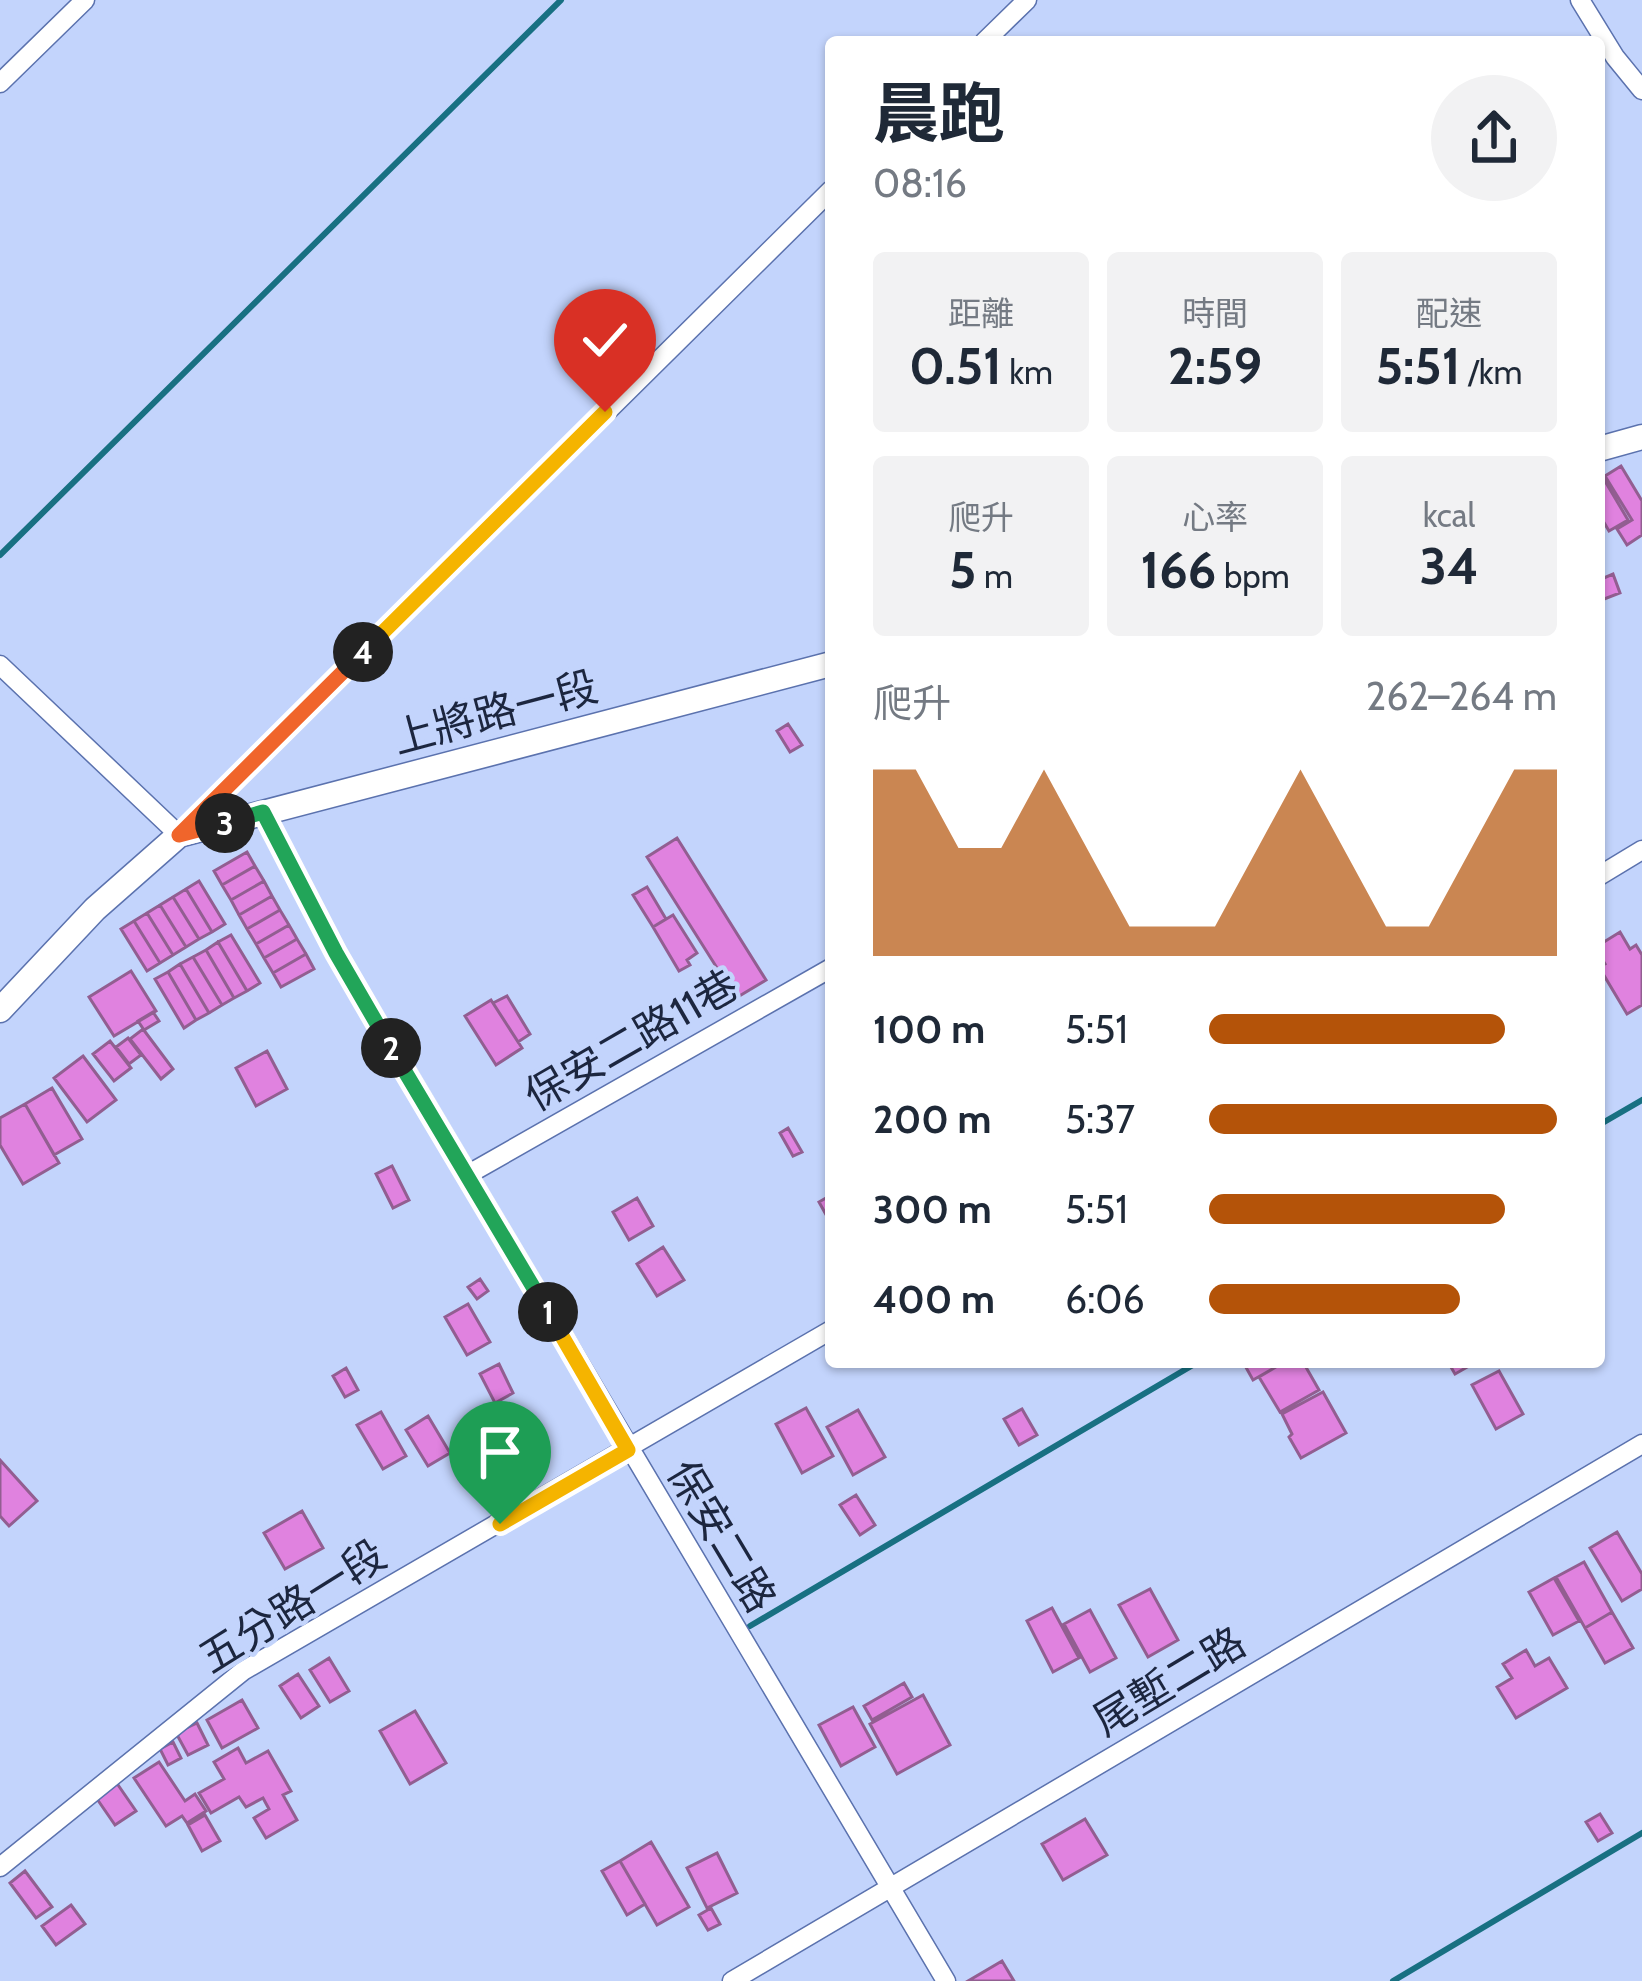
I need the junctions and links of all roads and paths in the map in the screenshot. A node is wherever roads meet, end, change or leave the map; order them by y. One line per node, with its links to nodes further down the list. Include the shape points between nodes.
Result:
1 (85, 0): 7 (street)
2 (1028, 0): 4 (street)
3 (1580, 0): 5 (street)
4 (990, 36)
5 (1602, 36)
6 (1605, 41): 8 (street)
7 (0, 83)
8 (1642, 90)
9 (825, 196): 15 (street)
10 (1642, 437): 11 (main road)
11 (1605, 447)
12 (0, 665): 15 (street)
13 (825, 666): 14 (main road, 上將路一段)
14 (263, 812): 15 (main road, 上將路一段); 20 (street, 保安二路)
15 (179, 835): 19 (main road)
16 (1642, 850): 17 (street)
17 (1605, 872)
18 (825, 971): 20 (street, 保安二路11巷)
19 (0, 1010)
20 (467, 1175): 23 (street, 保安二路)
21 (825, 1334): 23 (street, 五分路一段)
22 (1642, 1444): 25 (street, 尾塹二路)
23 (628, 1450): 24 (street, 五分路一段, via 243,1671); 25 (street, 保安二路)
24 (0, 1868)
25 (890, 1888): 26 (street, 尾塹二路); 27 (street, 保安二路)
26 (732, 1981)
27 (946, 1981)

